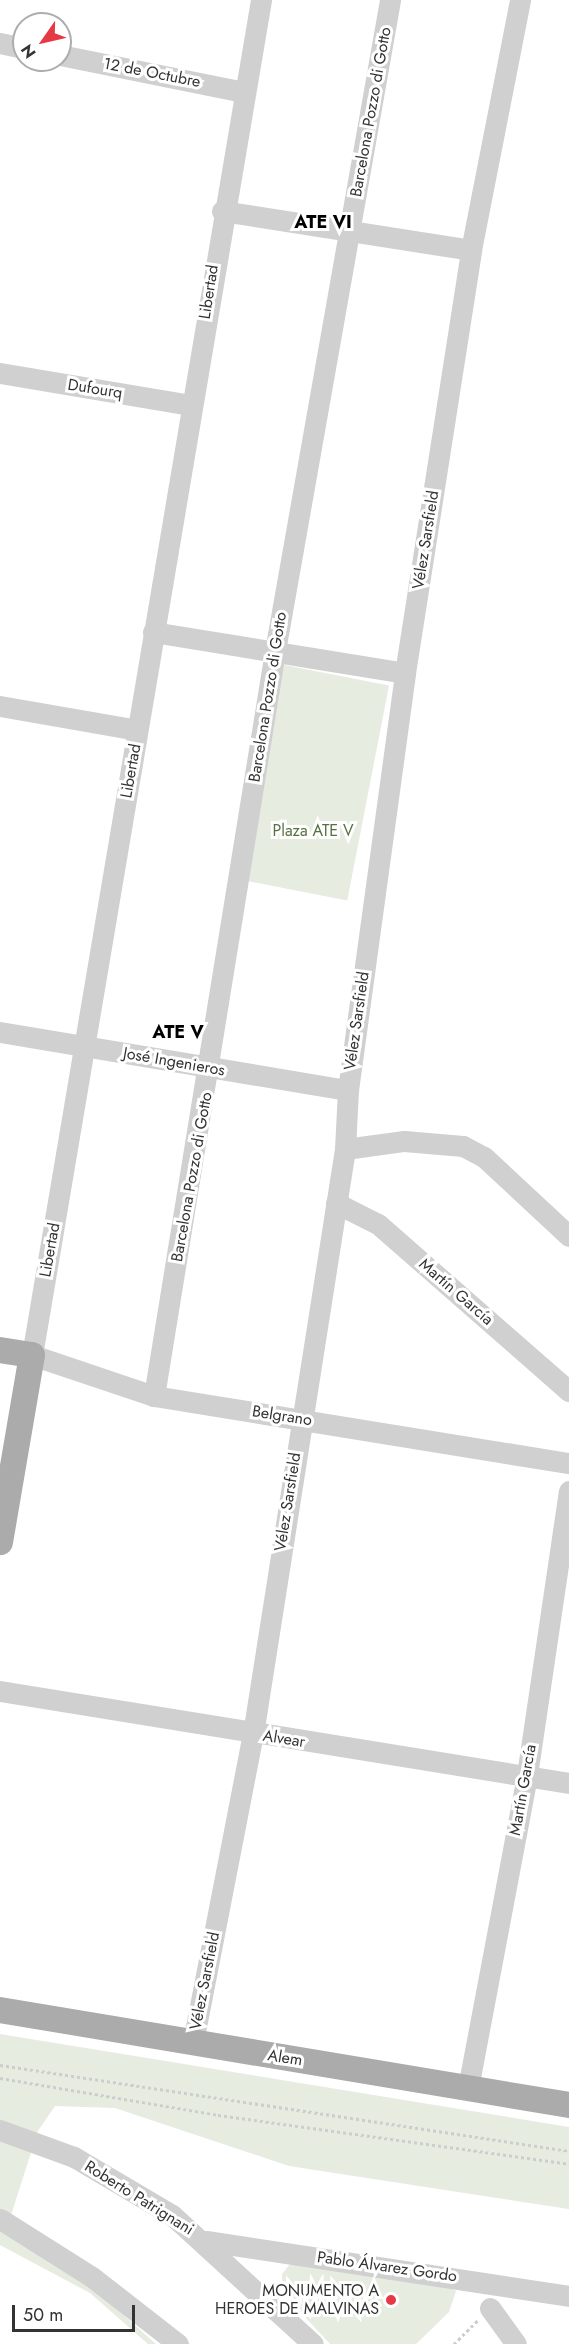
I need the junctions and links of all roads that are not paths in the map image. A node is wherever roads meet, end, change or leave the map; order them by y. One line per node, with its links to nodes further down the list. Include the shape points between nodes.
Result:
1 (261, 0): 5 (street, Libertad)
2 (390, 0): 7 (street, Barcelona Pozzo di Gotto)
3 (520, 0): 8 (street, Vélez Sarsfield)
4 (72, 57): 5 (street, 12 de Octubre)
5 (244, 92): 6 (street, Libertad)
6 (222, 211): 7 (street); 10 (street, Libertad)
7 (350, 229): 8 (street); 12 (street, Barcelona Pozzo di Gotto)
8 (471, 250): 13 (street, Vélez Sarsfield)
9 (0, 373): 10 (street, Dufourq)
10 (190, 405): 11 (street, Libertad)
11 (153, 632): 12 (street); 15 (street, Libertad)
12 (275, 651): 13 (street); 18 (street, Barcelona Pozzo di Gotto)
13 (405, 673): 19 (street, Vélez Sarsfield)
14 (0, 706): 15 (street)
15 (137, 730): 17 (street, Libertad)
16 (0, 1032): 17 (street, José Ingenieros)
17 (84, 1046): 18 (street, José Ingenieros); 24 (street, Libertad)
18 (211, 1069): 19 (street, José Ingenieros); 26 (street, Barcelona Pozzo di Gotto)
19 (348, 1090): 20 (street, Vélez Sarsfield)
20 (345, 1149): 21 (street, Vélez Sarsfield); 22 (street, via 404,1141 463,1146 484,1157)
21 (336, 1203): 25 (street, Martín García, via 378,1224); 27 (street, Vélez Sarsfield)
22 (569, 1236)
23 (0, 1350): 24 (main road, Belgrano)
24 (32, 1355): 26 (street, Belgrano); 30 (main road, Libertad)
25 (569, 1391)
26 (154, 1396): 27 (street, Belgrano)
27 (301, 1419): 28 (street, Belgrano); 32 (street, Vélez Sarsfield)
28 (569, 1462)
29 (569, 1491): 33 (street, Martín García)
30 (0, 1542)
31 (0, 1691): 32 (street, Alvear)
32 (253, 1734): 33 (street, Alvear); 36 (street, Vélez Sarsfield)
33 (527, 1775): 34 (street, Alvear); 37 (street, Martín García)
34 (569, 1783)
35 (0, 2010): 36 (main road, Alem)
36 (193, 2042): 37 (main road, Alem)
37 (468, 2088): 38 (main road, Alem)
38 (569, 2105)
39 (0, 2130): 41 (street, Roberto Patrignani, via 74,2157)
40 (0, 2219): 44 (street, via 92,2277)
41 (206, 2241): 42 (street, Pablo Álvarez Gordo); 45 (street, Roberto Patrignani)
42 (569, 2296)
43 (490, 2308): 46 (street)
44 (178, 2344)
45 (313, 2344)
46 (516, 2344)

